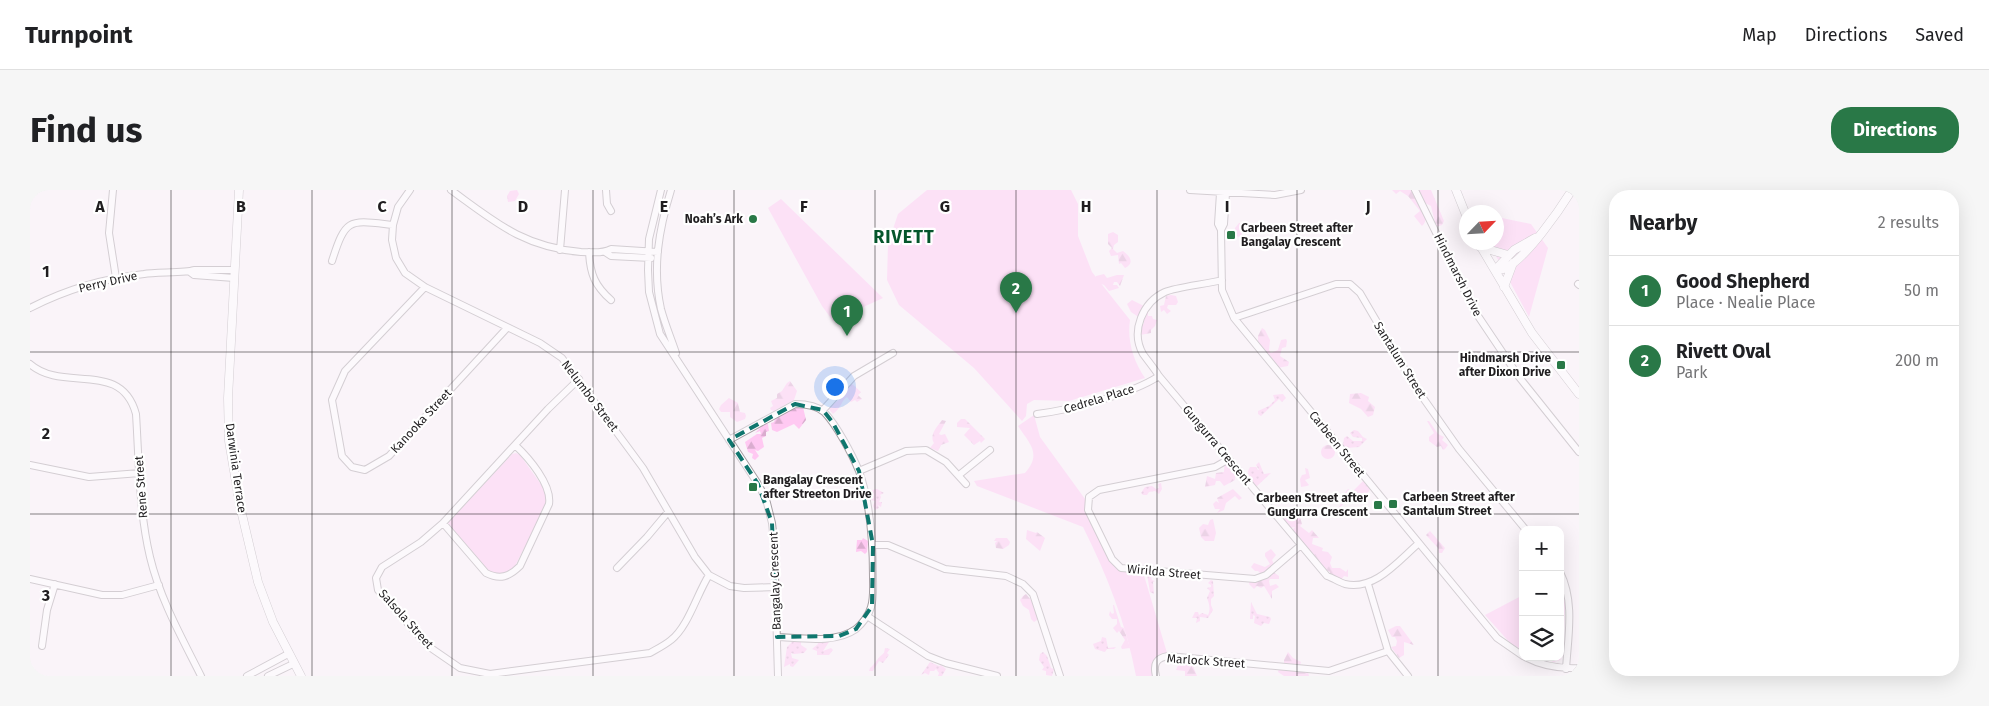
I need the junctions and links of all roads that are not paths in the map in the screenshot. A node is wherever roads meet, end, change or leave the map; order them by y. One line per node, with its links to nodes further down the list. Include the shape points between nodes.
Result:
1 (114, 190): 30 (street, via 109,233)
2 (240, 190): 29 (main road, Darwinia Terrace)
3 (410, 190): 17 (street, Nelumbo Street, via 398,207)
4 (451, 190): 19 (street, via 504,229)
5 (565, 190): 19 (street)
6 (606, 190): 16 (street)
7 (661, 190): 23 (street, Bangalay Crescent)
8 (671, 190): 24 (street, Bangalay Crescent, via 661,221)
9 (1190, 190): 14 (street)
10 (1301, 190): 14 (street, via 1275,195)
11 (1416, 190): 49 (street, Hindmarsh Drive, via 1474,310 1519,377)
12 (1456, 190): 15 (main road)
13 (1572, 190): 18 (main road)
14 (1223, 193): 31 (street, Carbeen Street)
15 (1462, 205)
16 (611, 211)
17 (393, 225): 26 (street, via 359,220 350,223 344,229); 32 (street, Nelumbo Street, via 396,258 406,273)
18 (1537, 237): 25 (main road); 27 (main road)
19 (560, 250): 22 (street)
20 (1482, 250): 28 (main road)
21 (1494, 250): 25 (main road)
22 (589, 252): 23 (street, via 611,249); 34 (street, via 593,280)
23 (648, 254): 24 (street); 39 (street, Bangalay Crescent, via 649,292 660,334)
24 (658, 255): 39 (street, Bangalay Crescent, via 661,309)
25 (1508, 255): 28 (main road)
26 (332, 261)
27 (1513, 262): 28 (main road, via 1505,269); 33 (main road)
28 (1494, 270): 33 (main road)
29 (234, 274): 30 (street, Perry Drive, via 194,275 172,271); 75 (main road, Darwinia Terrace, via 229,441 258,582)
30 (116, 278): 35 (street, Perry Drive, via 57,295)
31 (1222, 280): 36 (street, Carbeen Street, via 1222,290); 41 (street, Gungurra Crescent, via 1167,292 1146,307 1140,319 1138,336 1142,352)
32 (425, 287): 37 (street, Nelumbo Street); 37 (street, Kanooka Street, via 345,371 332,400 342,456 352,467 365,470 389,456)
33 (1504, 287): 43 (main road, via 1532,333)
34 (611, 300)
35 (30, 308)
36 (1234, 318): 58 (street, Santalum Street, via 1336,284 1350,284 1360,293 1414,384 1459,449); 59 (street, Carbeen Street)
37 (507, 328): 42 (street, Nelumbo Street, via 540,342 562,358)
38 (892, 353): 44 (street, via 854,376)
39 (678, 362): 46 (street, Bangalay Crescent)
40 (30, 364): 53 (street, Rene Street, via 36,370 51,375 104,382 119,386 128,393 136,414)
41 (1159, 376): 45 (street, Cedrela Place, via 1147,384 1065,410); 50 (street, Gungurra Crescent)
42 (579, 379): 47 (street, Salsola Street); 56 (street, Nelumbo Street, via 643,468)
43 (1579, 394)
44 (822, 410): 46 (street, via 795,404); 52 (street)
45 (1037, 414)
46 (729, 440): 69 (street, Bangalay Crescent, via 766,500 774,542)
47 (515, 445): 57 (street, Salsola Street); 57 (street, via 548,489 550,497 520,566 503,577 486,573)
48 (990, 450): 54 (street)
49 (1579, 452)
50 (1229, 459): 61 (street, Gungurra Crescent); 61 (street, Wirilda Street, via 1214,467 1099,490 1089,497 1088,510 1112,559 1121,568 1255,580 1266,575)
51 (30, 465): 53 (street, via 89,477)
52 (859, 471): 54 (street, via 906,451 926,450 946,462); 60 (street)
53 (140, 473): 68 (street, Rene Street, via 147,541)
54 (958, 475): 55 (street)
55 (966, 484)
56 (668, 512): 62 (street); 63 (street, Nelumbo Street)
57 (443, 523): 78 (street, Salsola Street, via 421,542 382,567 376,578 378,590 428,646)
58 (1523, 526)
59 (1419, 542): 67 (street); 74 (street, Carbeen Street, via 1497,638)
60 (873, 545): 70 (street, via 872,606); 88 (street, via 888,545 945,569 1006,576 1023,584 1033,594)
61 (1301, 545): 67 (street, Gungurra Crescent, via 1327,576 1346,584)
62 (617, 568)
63 (709, 575): 69 (street, Nelumbo Street, via 730,586); 78 (street, Salsola Street, via 672,640 650,653 490,674)
64 (30, 579): 66 (street)
65 (1564, 582): 79 (street, via 1570,607)
66 (55, 584): 68 (street, via 102,595 122,595); 72 (street)
67 (1368, 584): 73 (street)
68 (159, 585): 81 (street, Rene Street)
69 (776, 587): 71 (street, Bangalay Crescent)
70 (868, 616): 71 (street, via 856,629 840,636); 87 (street, via 928,656)
71 (777, 637): 86 (street, Bangalay Crescent)
72 (42, 646)
73 (1388, 651): 89 (street, Marlock Street, via 1329,672 1168,656 1156,662); 90 (street)
74 (1519, 653)
75 (288, 654): 77 (main road, Darwinia Terrace); 82 (street)
76 (1532, 661): 79 (street, Carbeen Street)
77 (293, 664): 83 (street); 84 (main road, Darwinia Terrace)
78 (460, 668): 85 (street)
79 (1566, 668): 80 (street, Carbeen Street)
80 (1579, 668)
81 (201, 676)
82 (247, 676)
83 (268, 676)
84 (301, 676)
85 (456, 676)
86 (778, 676)
87 (997, 676)
88 (1060, 676)
89 (1156, 676)
90 (1408, 676)

